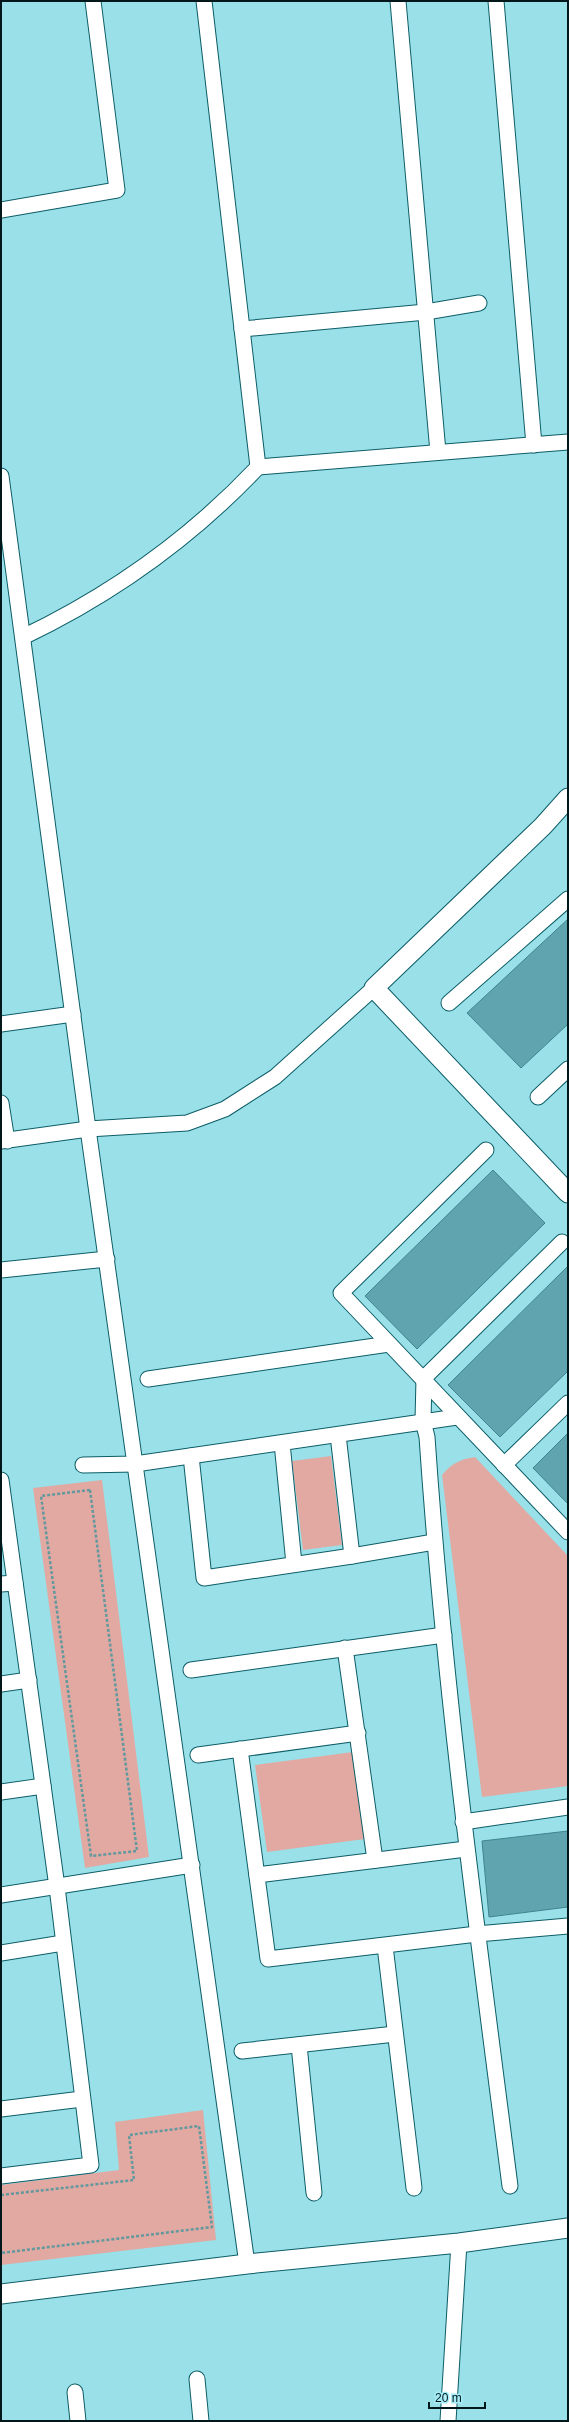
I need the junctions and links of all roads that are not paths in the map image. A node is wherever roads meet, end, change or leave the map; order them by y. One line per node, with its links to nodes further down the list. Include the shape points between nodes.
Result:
1 (92, 1): 5 (street, via 116,190)
2 (204, 1): 8 (street)
3 (398, 1): 7 (street)
4 (496, 1): 10 (street)
5 (1, 210)
6 (479, 303): 7 (street)
7 (426, 312): 8 (street); 11 (street)
8 (242, 329): 12 (street)
9 (568, 442): 10 (street)
10 (534, 445): 11 (street)
11 (438, 452): 12 (street)
12 (258, 467): 14 (street, via 224,503 144,568 54,622)
13 (1, 476): 14 (street)
14 (23, 637): 19 (street)
15 (568, 798): 17 (street, via 543,826)
16 (568, 899): 18 (street)
17 (374, 988): 24 (street, via 275,1077 225,1109 187,1123); 27 (street)
18 (449, 1003)
19 (73, 1014): 20 (street); 24 (street)
20 (1, 1024)
21 (568, 1068): 22 (street)
22 (538, 1097)
23 (1, 1103): 25 (street)
24 (88, 1129): 25 (street); 29 (street)
25 (4, 1141)
26 (486, 1150): 31 (street, via 341,1293)
27 (568, 1193)
28 (562, 1242): 32 (street)
29 (106, 1259): 30 (street); 40 (street)
30 (1, 1270)
31 (389, 1344): 32 (street); 33 (street)
32 (424, 1378): 35 (street); 36 (street)
33 (148, 1379)
34 (568, 1403): 42 (street)
35 (457, 1417): 36 (street); 42 (street)
36 (423, 1421): 37 (street); 45 (street)
37 (338, 1435): 38 (street); 46 (street)
38 (282, 1443): 39 (street); 47 (street)
39 (191, 1456): 40 (street); 47 (street, via 204,1578)
40 (135, 1464): 41 (street); 63 (street)
41 (83, 1465)
42 (504, 1465): 44 (street)
43 (1, 1480): 48 (street)
44 (568, 1532)
45 (434, 1542): 46 (street); 49 (street)
46 (352, 1556): 47 (street)
47 (294, 1564)
48 (8, 1584): 52 (street)
49 (444, 1635): 50 (street); 60 (street)
50 (345, 1648): 51 (street); 54 (street)
51 (191, 1670)
52 (28, 1680): 53 (street); 57 (street)
53 (1, 1684)
54 (358, 1733): 55 (street); 62 (street)
55 (240, 1749): 56 (street); 64 (street)
56 (198, 1755)
57 (43, 1786): 58 (street); 65 (street)
58 (1, 1792)
59 (568, 1807): 60 (street)
60 (463, 1822): 61 (street)
61 (466, 1849): 62 (street); 68 (street)
62 (375, 1860): 64 (street)
63 (192, 1865): 65 (street); 83 (street)
64 (257, 1875): 70 (street, via 268,1959)
65 (57, 1887): 66 (street); 69 (street)
66 (1, 1895)
67 (568, 1926): 68 (street)
68 (477, 1934): 70 (street); 78 (street)
69 (63, 1943): 71 (street); 75 (street)
70 (385, 1946): 72 (street)
71 (1, 1953)
72 (395, 2034): 73 (street); 79 (street)
73 (299, 2045): 74 (street); 80 (street)
74 (242, 2052)
75 (82, 2099): 76 (street); 77 (street, via 91,2165)
76 (1, 2109)
77 (1, 2176)
78 (510, 2186)
79 (414, 2188)
80 (314, 2193)
81 (568, 2228): 82 (street)
82 (459, 2243): 83 (street); 89 (street)
83 (247, 2264): 84 (street)
84 (1, 2294)
85 (197, 2379): 88 (street)
86 (75, 2392): 87 (street)
87 (78, 2421)
88 (201, 2421)
89 (448, 2421)

